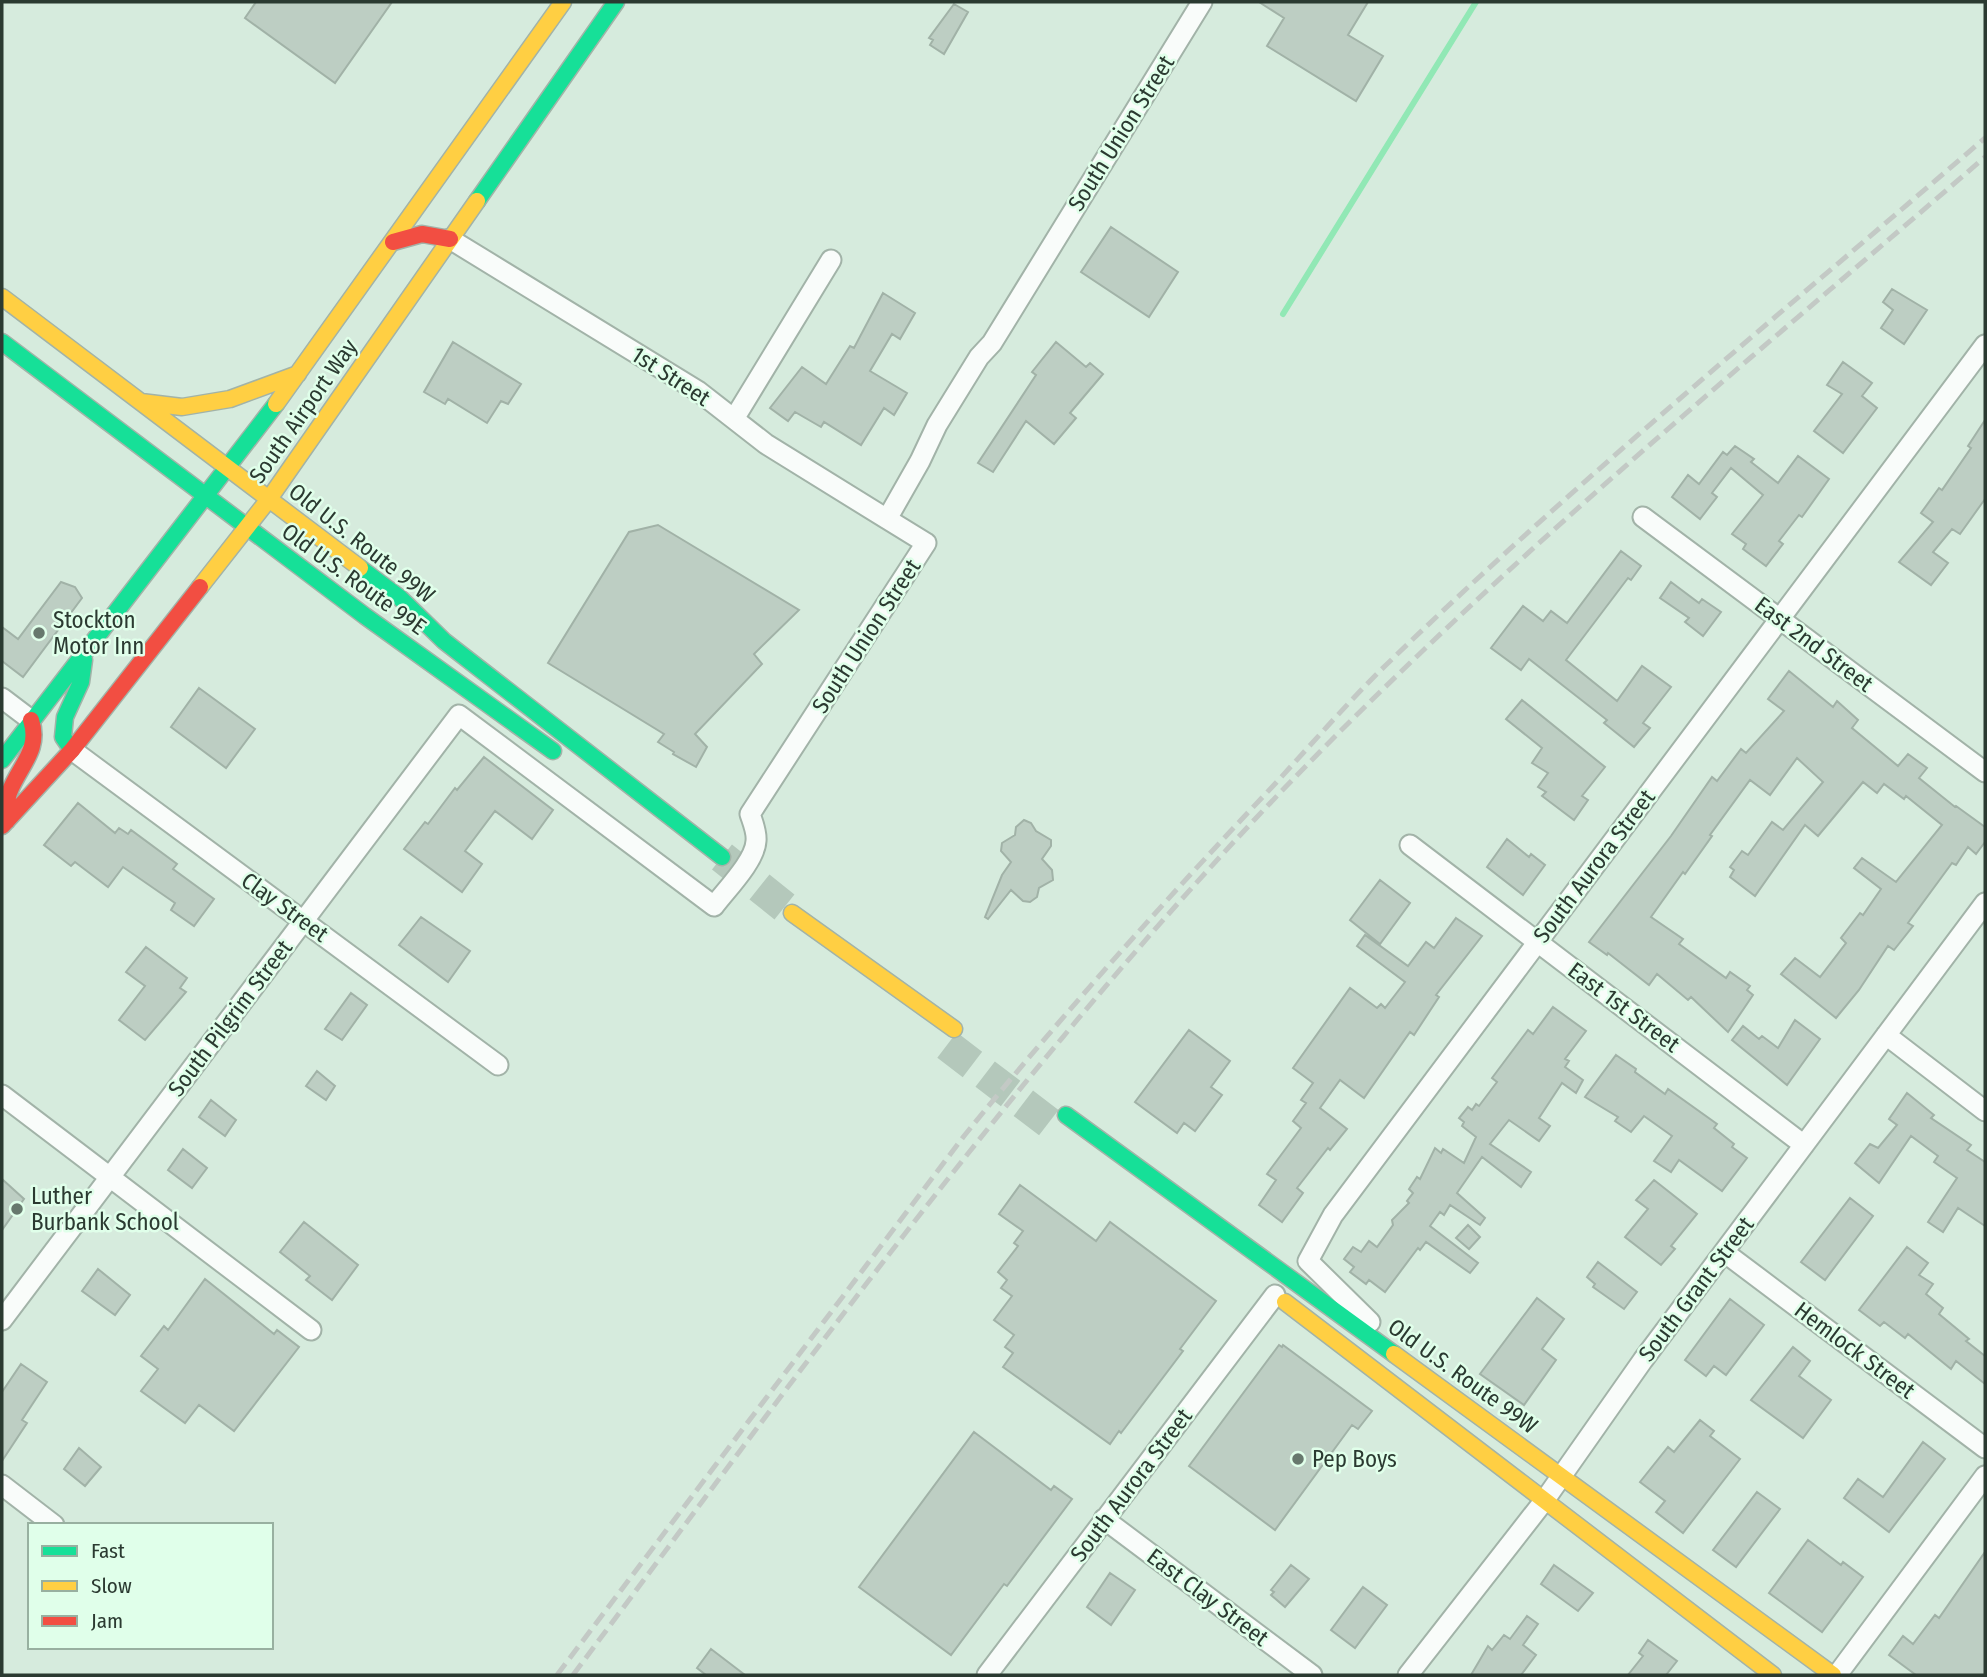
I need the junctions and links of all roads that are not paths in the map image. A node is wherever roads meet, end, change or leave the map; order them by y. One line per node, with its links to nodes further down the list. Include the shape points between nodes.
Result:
1 (563, 2): 5 (main road, South Airport Way)
2 (616, 2): 4 (main road, South Airport Way)
3 (1202, 2): 17 (street, South Union Street, via 992,343 979,356)
4 (450, 239): 5 (main road, via 431,233); 12 (street, 1st Street, via 698,391); 15 (main road, South Airport Way)
5 (393, 242): 10 (main road, South Airport Way)
6 (831, 260): 12 (street)
7 (2, 297): 11 (main road, Old U.S. Route 99W)
8 (2, 342): 14 (main road, Old U.S. Route 99E)
9 (1985, 345): 19 (street, South Aurora Street)
10 (298, 374): 11 (main road, via 230,398 183,407); 13 (main road, South Airport Way)
11 (139, 401): 13 (main road, Old U.S. Route 99W)
12 (734, 419): 17 (street, 1st Street)
13 (228, 468): 14 (main road, South Airport Way); 15 (main road, Old U.S. Route 99W)
14 (206, 497): 18 (main road, Old U.S. Route 99E); 20 (main road, South Airport Way)
15 (270, 499): 18 (main road, South Airport Way); 30 (main road, Old U.S. Route 99W)
16 (1643, 517): 19 (street, East 2nd Street)
17 (887, 519): 22 (street, South Union Street, via 926,543 750,814 755,847 714,906)
18 (246, 528): 24 (main road, South Airport Way); 25 (main road, Old U.S. Route 99E)
19 (1780, 618): 27 (street, East 2nd Street); 34 (street, South Aurora Street)
20 (86, 651): 23 (main road, South Airport Way); 24 (main road, via 81,682 65,717 64,737)
21 (2, 698): 23 (street)
22 (459, 715): 33 (street, South Pilgrim Street)
23 (31, 720): 26 (main road, South Airport Way); 28 (main road, via 35,738 31,755 8,796)
24 (72, 750): 28 (main road, South Airport Way); 33 (street, Clay Street)
25 (561, 757)
26 (2, 760)
27 (1985, 772)
28 (4, 823)
29 (1410, 845): 34 (street, East 1st Street)
30 (722, 857)
31 (1985, 903): 36 (street, South Grant Street)
32 (792, 913): 35 (main road)
33 (304, 921): 37 (street, Clay Street); 42 (street, South Pilgrim Street)
34 (1537, 942): 41 (street, East 1st Street); 47 (street, South Aurora Street, via 1333,1216 1308,1261)
35 (954, 1028)
36 (1886, 1035): 39 (street); 41 (street, South Grant Street)
37 (498, 1065)
38 (2, 1095): 42 (street)
39 (1985, 1111)
40 (1066, 1115): 47 (main road, Old U.S. Route 99W)
41 (1804, 1145): 43 (street, South Grant Street)
42 (110, 1177): 45 (street, South Pilgrim Street); 46 (street)
43 (1724, 1252): 48 (street, Hemlock Street); 49 (street, South Grant Street)
44 (1270, 1291): 52 (main road, Old U.S. Route 99W); 53 (street, South Aurora Street)
45 (2, 1320)
46 (312, 1330)
47 (1424, 1377): 49 (main road, Old U.S. Route 99W)
48 (1985, 1448)
49 (1562, 1475): 52 (street, South Grant Street); 59 (main road, Old U.S. Route 99W)
50 (1985, 1476): 59 (street)
51 (2, 1485): 54 (street)
52 (1544, 1501): 57 (street, South Grant Street); 58 (main road, Old U.S. Route 99W)
53 (1104, 1519): 55 (street, South Aurora Street); 56 (street, East Clay Street)
54 (51, 1523)
55 (987, 1675)
56 (1311, 1675)
57 (1408, 1675)
58 (1773, 1675)
59 (1835, 1675)

